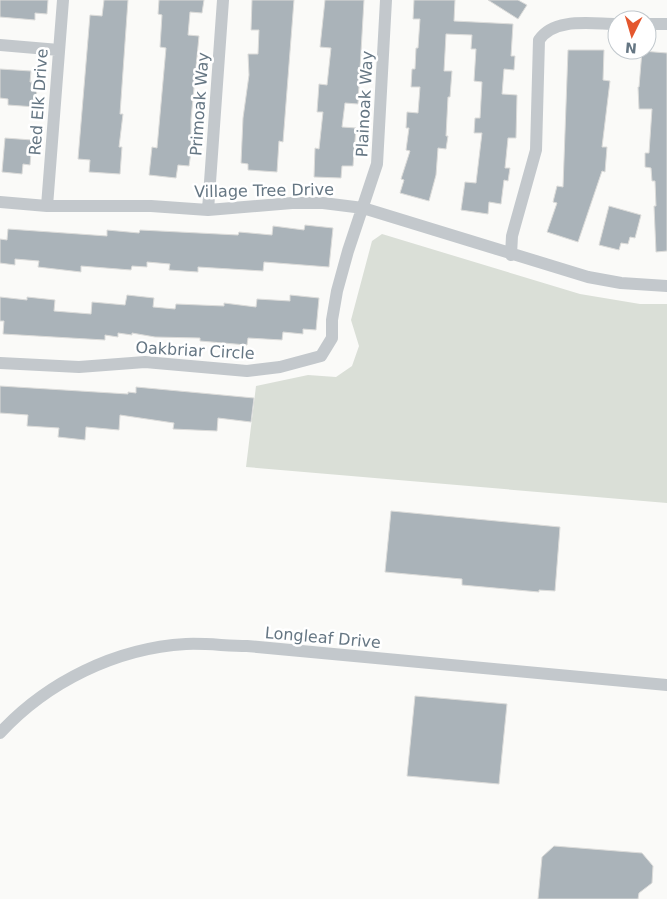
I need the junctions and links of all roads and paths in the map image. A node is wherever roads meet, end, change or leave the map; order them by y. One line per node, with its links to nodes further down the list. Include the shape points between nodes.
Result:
1 (63, 0): 6 (street, Red Elk Drive)
2 (223, 0): 10 (street, Primoak Way)
3 (386, 0): 9 (street, Plainoak Way, via 379,148)
4 (607, 24): 11 (street, via 565,24 545,31 539,40 536,150 512,236)
5 (0, 45): 6 (street)
6 (58, 50): 8 (street, Red Elk Drive)
7 (0, 202): 8 (street, Village Tree Drive)
8 (47, 206): 10 (street, Village Tree Drive, via 151,206)
9 (363, 208): 10 (street, Village Tree Drive, via 292,203); 11 (street, Village Tree Drive); 13 (street, Oakbriar Circle, via 334,306 332,338 321,356 280,367 247,371 145,362 79,367)
10 (208, 210)
11 (511, 255): 12 (street, Village Tree Drive, via 588,277)
12 (667, 286)
13 (0, 363)
14 (667, 684): 15 (street, Longleaf Drive, via 247,646 187,644 151,648 96,666 45,694)
15 (0, 733)

